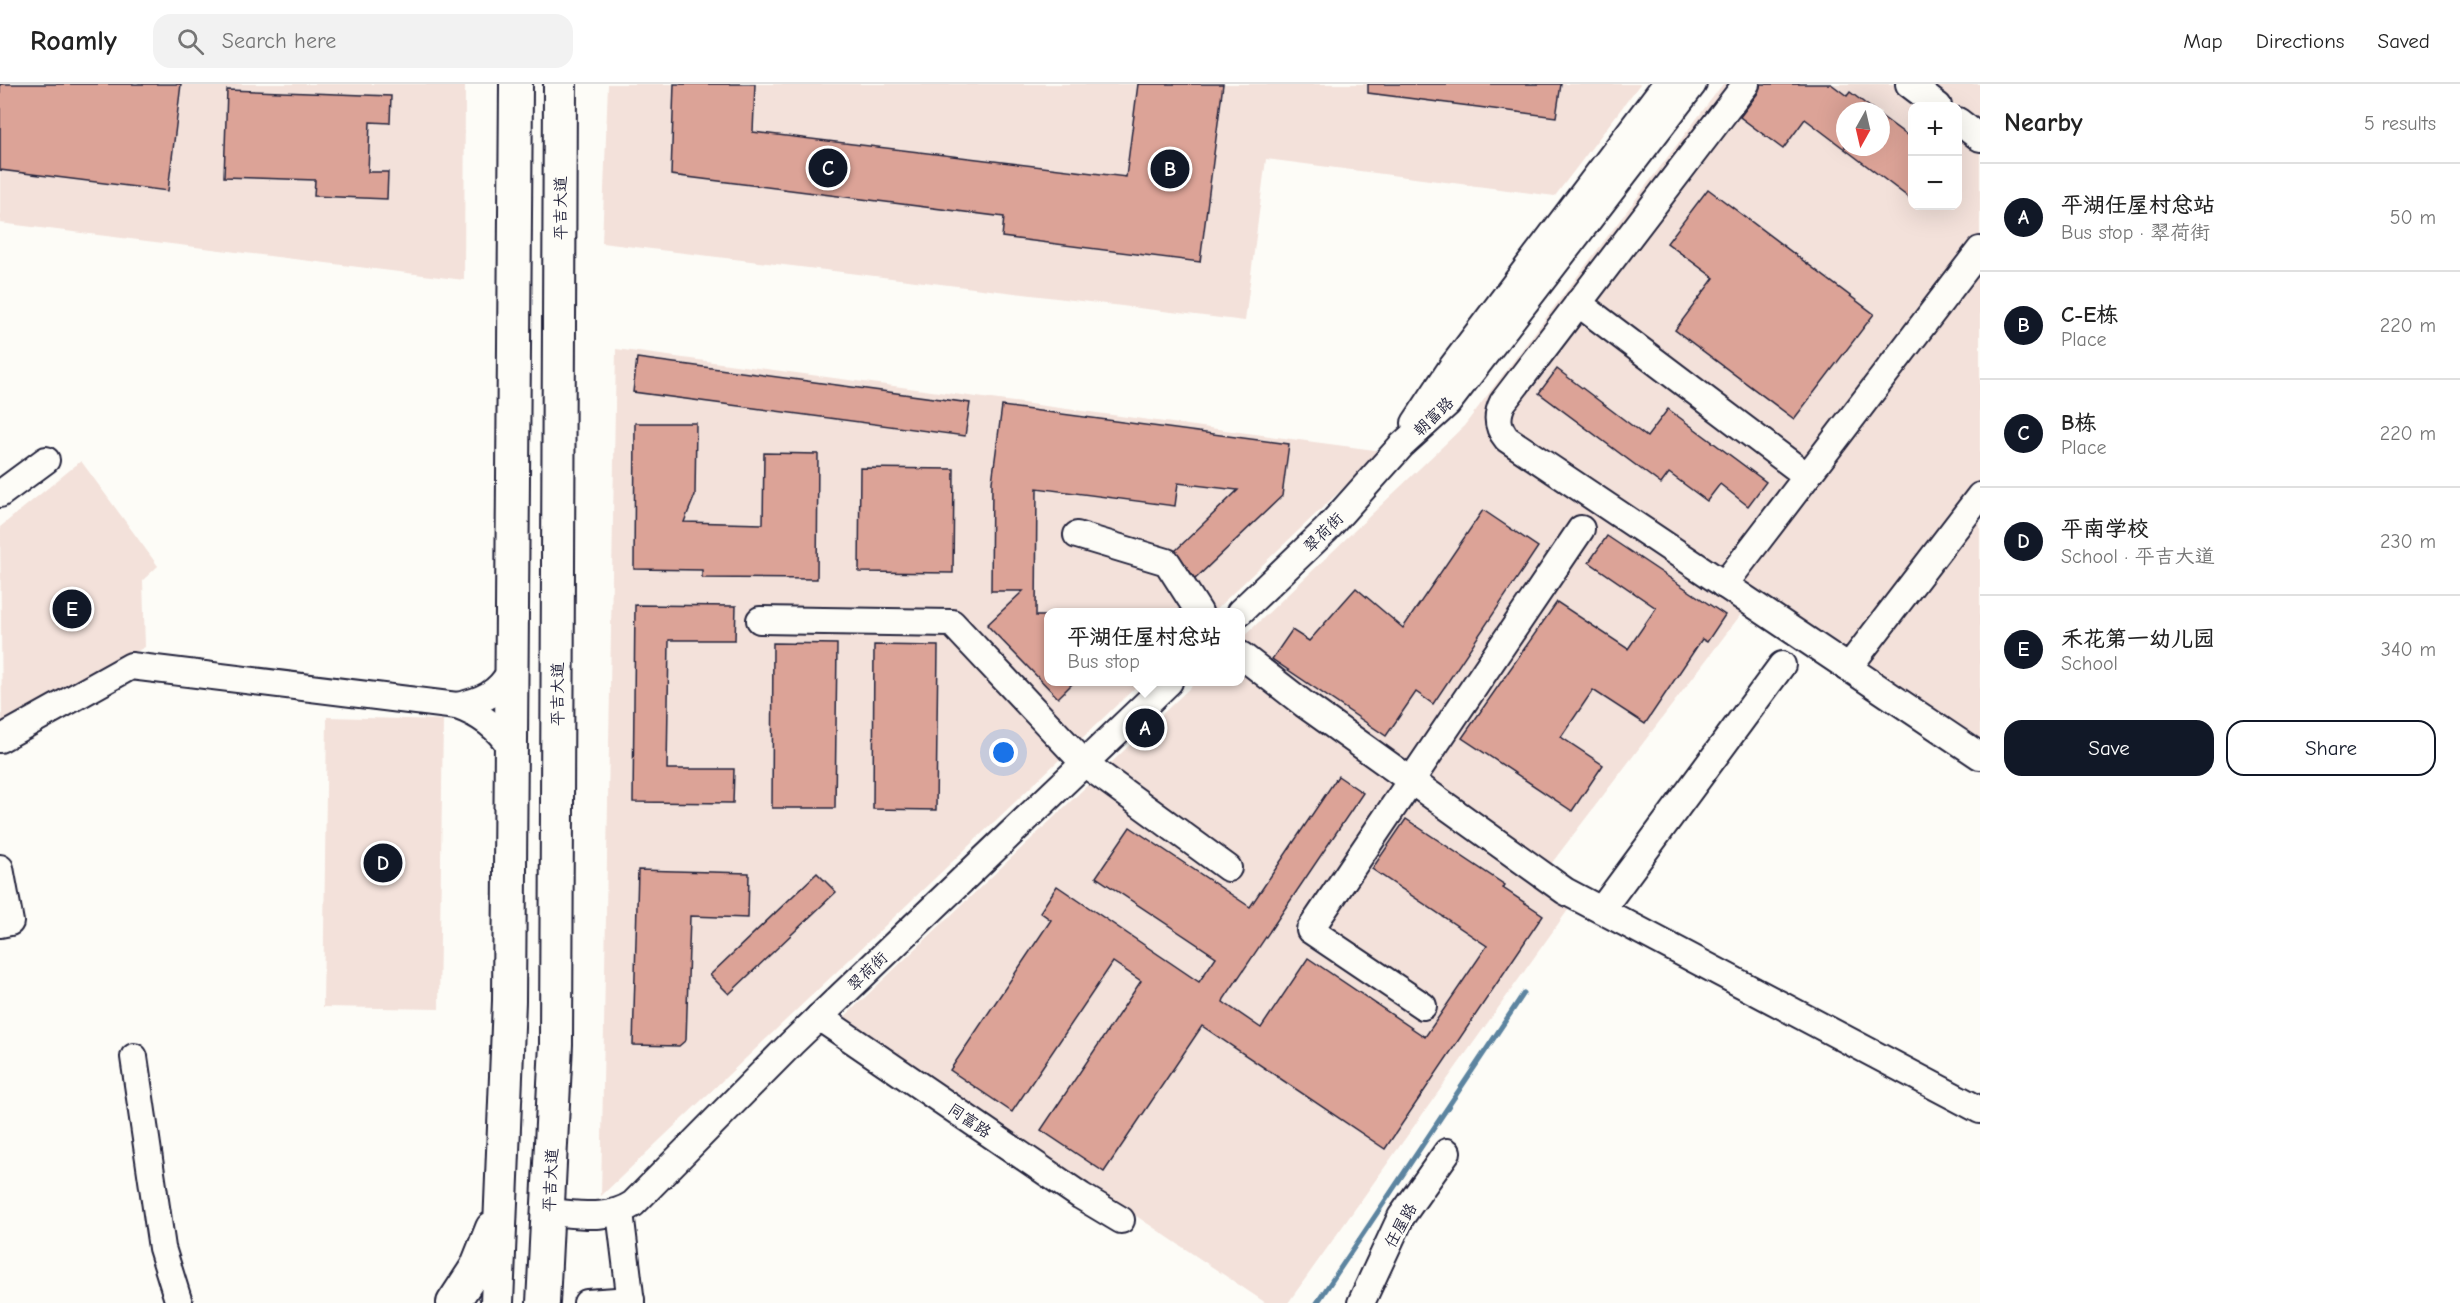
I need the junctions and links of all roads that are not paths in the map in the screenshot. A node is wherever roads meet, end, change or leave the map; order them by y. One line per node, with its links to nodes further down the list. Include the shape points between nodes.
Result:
1 (516, 84): 26 (main road)
2 (560, 84): 43 (main road, 平吉大道, via 556,1044)
3 (1666, 84): 12 (street, 朝富路, via 1452,366)
4 (1693, 84): 12 (street, 朝富路, via 1468,380)
5 (1746, 84): 11 (street)
6 (1909, 84): 7 (street)
7 (1933, 102)
8 (1962, 124): 9 (street)
9 (1980, 138)
10 (1980, 250): 14 (street)
11 (1578, 303): 14 (street); 19 (street, via 1503,402 1498,418 1502,433)
12 (1401, 446): 21 (street, 翠荷街, via 1326,530)
13 (46, 460): 15 (street)
14 (1807, 476): 19 (street)
15 (0, 494)
16 (1980, 496): 25 (street)
17 (1581, 529): 33 (street)
18 (1077, 535): 20 (street, via 1167,562)
19 (1724, 585): 25 (street)
20 (1196, 608)
21 (1244, 608)
22 (760, 620): 32 (street, via 952,623)
23 (1245, 658): 33 (street)
24 (1782, 665): 36 (street)
25 (1848, 668): 31 (street)
26 (511, 671): 28 (street, via 496,692); 30 (main road)
27 (1164, 686): 32 (street, 翠荷街)
28 (457, 706): 29 (street, via 131,666); 30 (street, via 496,728)
29 (0, 739)
30 (511, 748): 42 (main road)
31 (1979, 754)
32 (1084, 763): 35 (street); 39 (street, 翠荷街)
33 (1411, 781): 36 (street, via 1565,891); 38 (street, via 1310,930)
34 (0, 868): 37 (street)
35 (1227, 868)
36 (1602, 909): 41 (street)
37 (5, 923)
38 (1424, 1006)
39 (819, 1017): 47 (street, 翠荷街, via 633,1204); 48 (street, 同富路)
40 (134, 1057): 50 (street, via 162,1248)
41 (1980, 1110)
42 (504, 1135): 43 (main road); 45 (main road)
43 (552, 1137): 46 (main road, 平吉大道)
44 (1447, 1152): 55 (street, 任屋路, via 1401,1217)
45 (502, 1192): 51 (main road, via 484,1252); 52 (main road)
46 (548, 1212): 47 (street, via 598,1216); 53 (main road, 平吉大道)
47 (620, 1212): 49 (street)
48 (1121, 1220)
49 (631, 1302): 54 (street)
50 (179, 1303)
51 (453, 1303)
52 (497, 1303)
53 (543, 1303)
54 (587, 1303)
55 (1361, 1303)

